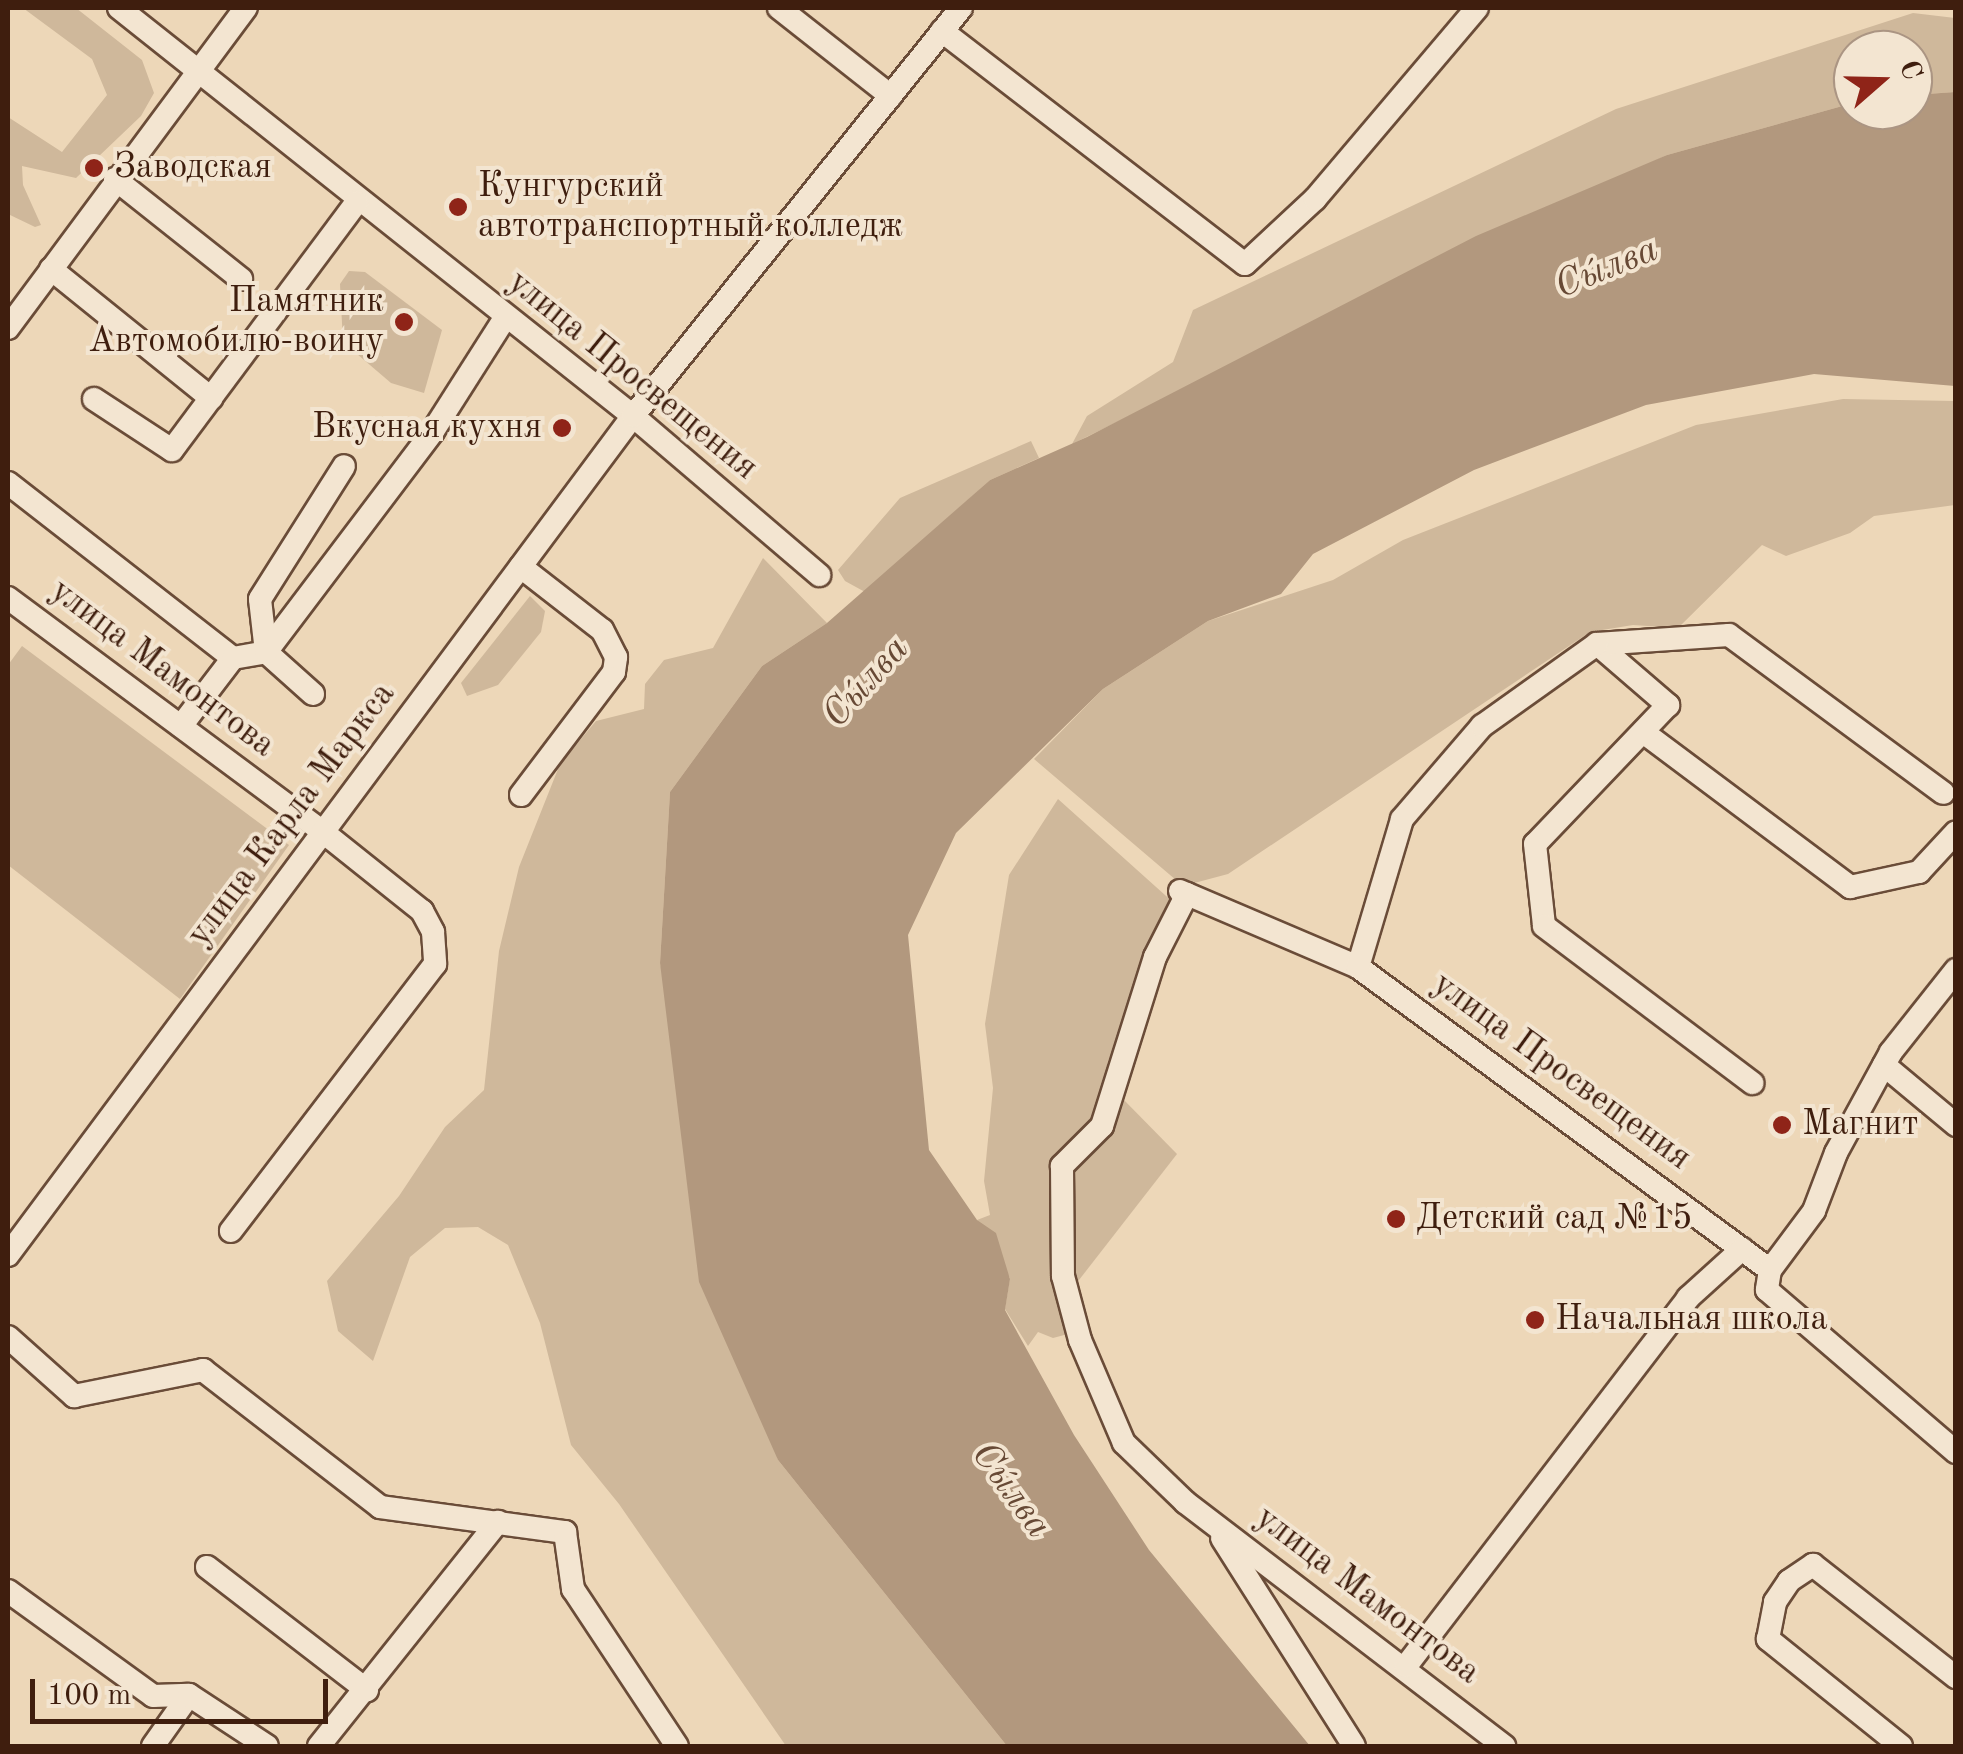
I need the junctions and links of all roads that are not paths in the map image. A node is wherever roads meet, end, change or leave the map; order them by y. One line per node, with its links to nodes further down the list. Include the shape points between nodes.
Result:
1 (119, 8): 7 (street, улица Просвещения)
2 (246, 8): 7 (street)
3 (779, 8): 8 (street)
4 (961, 8): 6 (street, улица Карла Маркса)
5 (1477, 8): 6 (street, via 1315,199 1245,264)
6 (942, 31): 8 (street, улица Карла Маркса)
7 (197, 68): 9 (street); 10 (street, улица Просвещения)
8 (891, 96): 17 (street, улица Карла Маркса)
9 (115, 179): 11 (street); 12 (street)
10 (358, 202): 13 (street, улица Просвещения); 15 (street)
11 (50, 269): 14 (street); 15 (street)
12 (241, 279)
13 (505, 318): 17 (street, улица Просвещения); 24 (street, via 433,432)
14 (8, 328)
15 (211, 398): 16 (street, via 172,450)
16 (94, 399)
17 (633, 416): 20 (street, улица Карла Маркса); 21 (street, улица Просвещения)
18 (344, 466): 24 (street, via 260,599)
19 (8, 483): 25 (street)
20 (521, 567): 30 (street, via 602,630 616,657 614,672); 31 (street, улица Карла Маркса)
21 (818, 575)
22 (8, 598): 27 (street, улица Мамонтова)
23 (1597, 644): 28 (street, via 1668,705); 29 (street, via 1729,635); 34 (street, via 1482,726 1402,818)
24 (266, 652): 25 (street); 26 (street)
25 (234, 658): 27 (street)
26 (313, 694)
27 (181, 726): 31 (street, улица Мамонтова)
28 (1643, 732): 32 (street, via 1850,888 1919,872); 37 (street, via 1534,844 1544,926)
29 (1943, 793)
30 (521, 796)
31 (323, 832): 39 (street, улица Мамонтова, via 422,912 433,932 435,964); 41 (street, улица Карла Маркса)
32 (1956, 832)
33 (1184, 892): 34 (street, улица Просвещения); 46 (street, улица Мамонтова, via 1155,956 1102,1126 1062,1166 1058,1195 1064,1276 1080,1340 1124,1443)
34 (1358, 967): 40 (street, улица Просвещения)
35 (1956, 970): 36 (street)
36 (1884, 1065): 38 (street); 42 (street, via 1836,1152 1814,1211)
37 (1752, 1084)
38 (1956, 1126)
39 (231, 1231)
40 (1742, 1249): 42 (street, улица Просвещения); 51 (street, via 1688,1298)
41 (8, 1254)
42 (1770, 1270): 44 (street, via 1767,1290)
43 (8, 1338): 45 (street, via 74,1396 203,1370 380,1507)
44 (1956, 1452)
45 (498, 1522): 53 (street); 58 (street, via 565,1532 573,1590)
46 (1210, 1522): 49 (street, улица Мамонтова); 50 (street)
47 (208, 1567): 53 (street)
48 (8, 1590): 54 (street, via 152,1696)
49 (1308, 1594): 50 (street); 51 (street, улица Мамонтова)
50 (1283, 1626): 59 (street)
51 (1406, 1666): 60 (street, улица Мамонтова)
52 (1956, 1677): 61 (street, via 1813,1565 1790,1582 1775,1602 1768,1639)
53 (366, 1690): 57 (street)
54 (189, 1695): 55 (street); 56 (street)
55 (153, 1746)
56 (266, 1746)
57 (318, 1746)
58 (678, 1746)
59 (1354, 1746)
60 (1504, 1746)
61 (1901, 1746)

